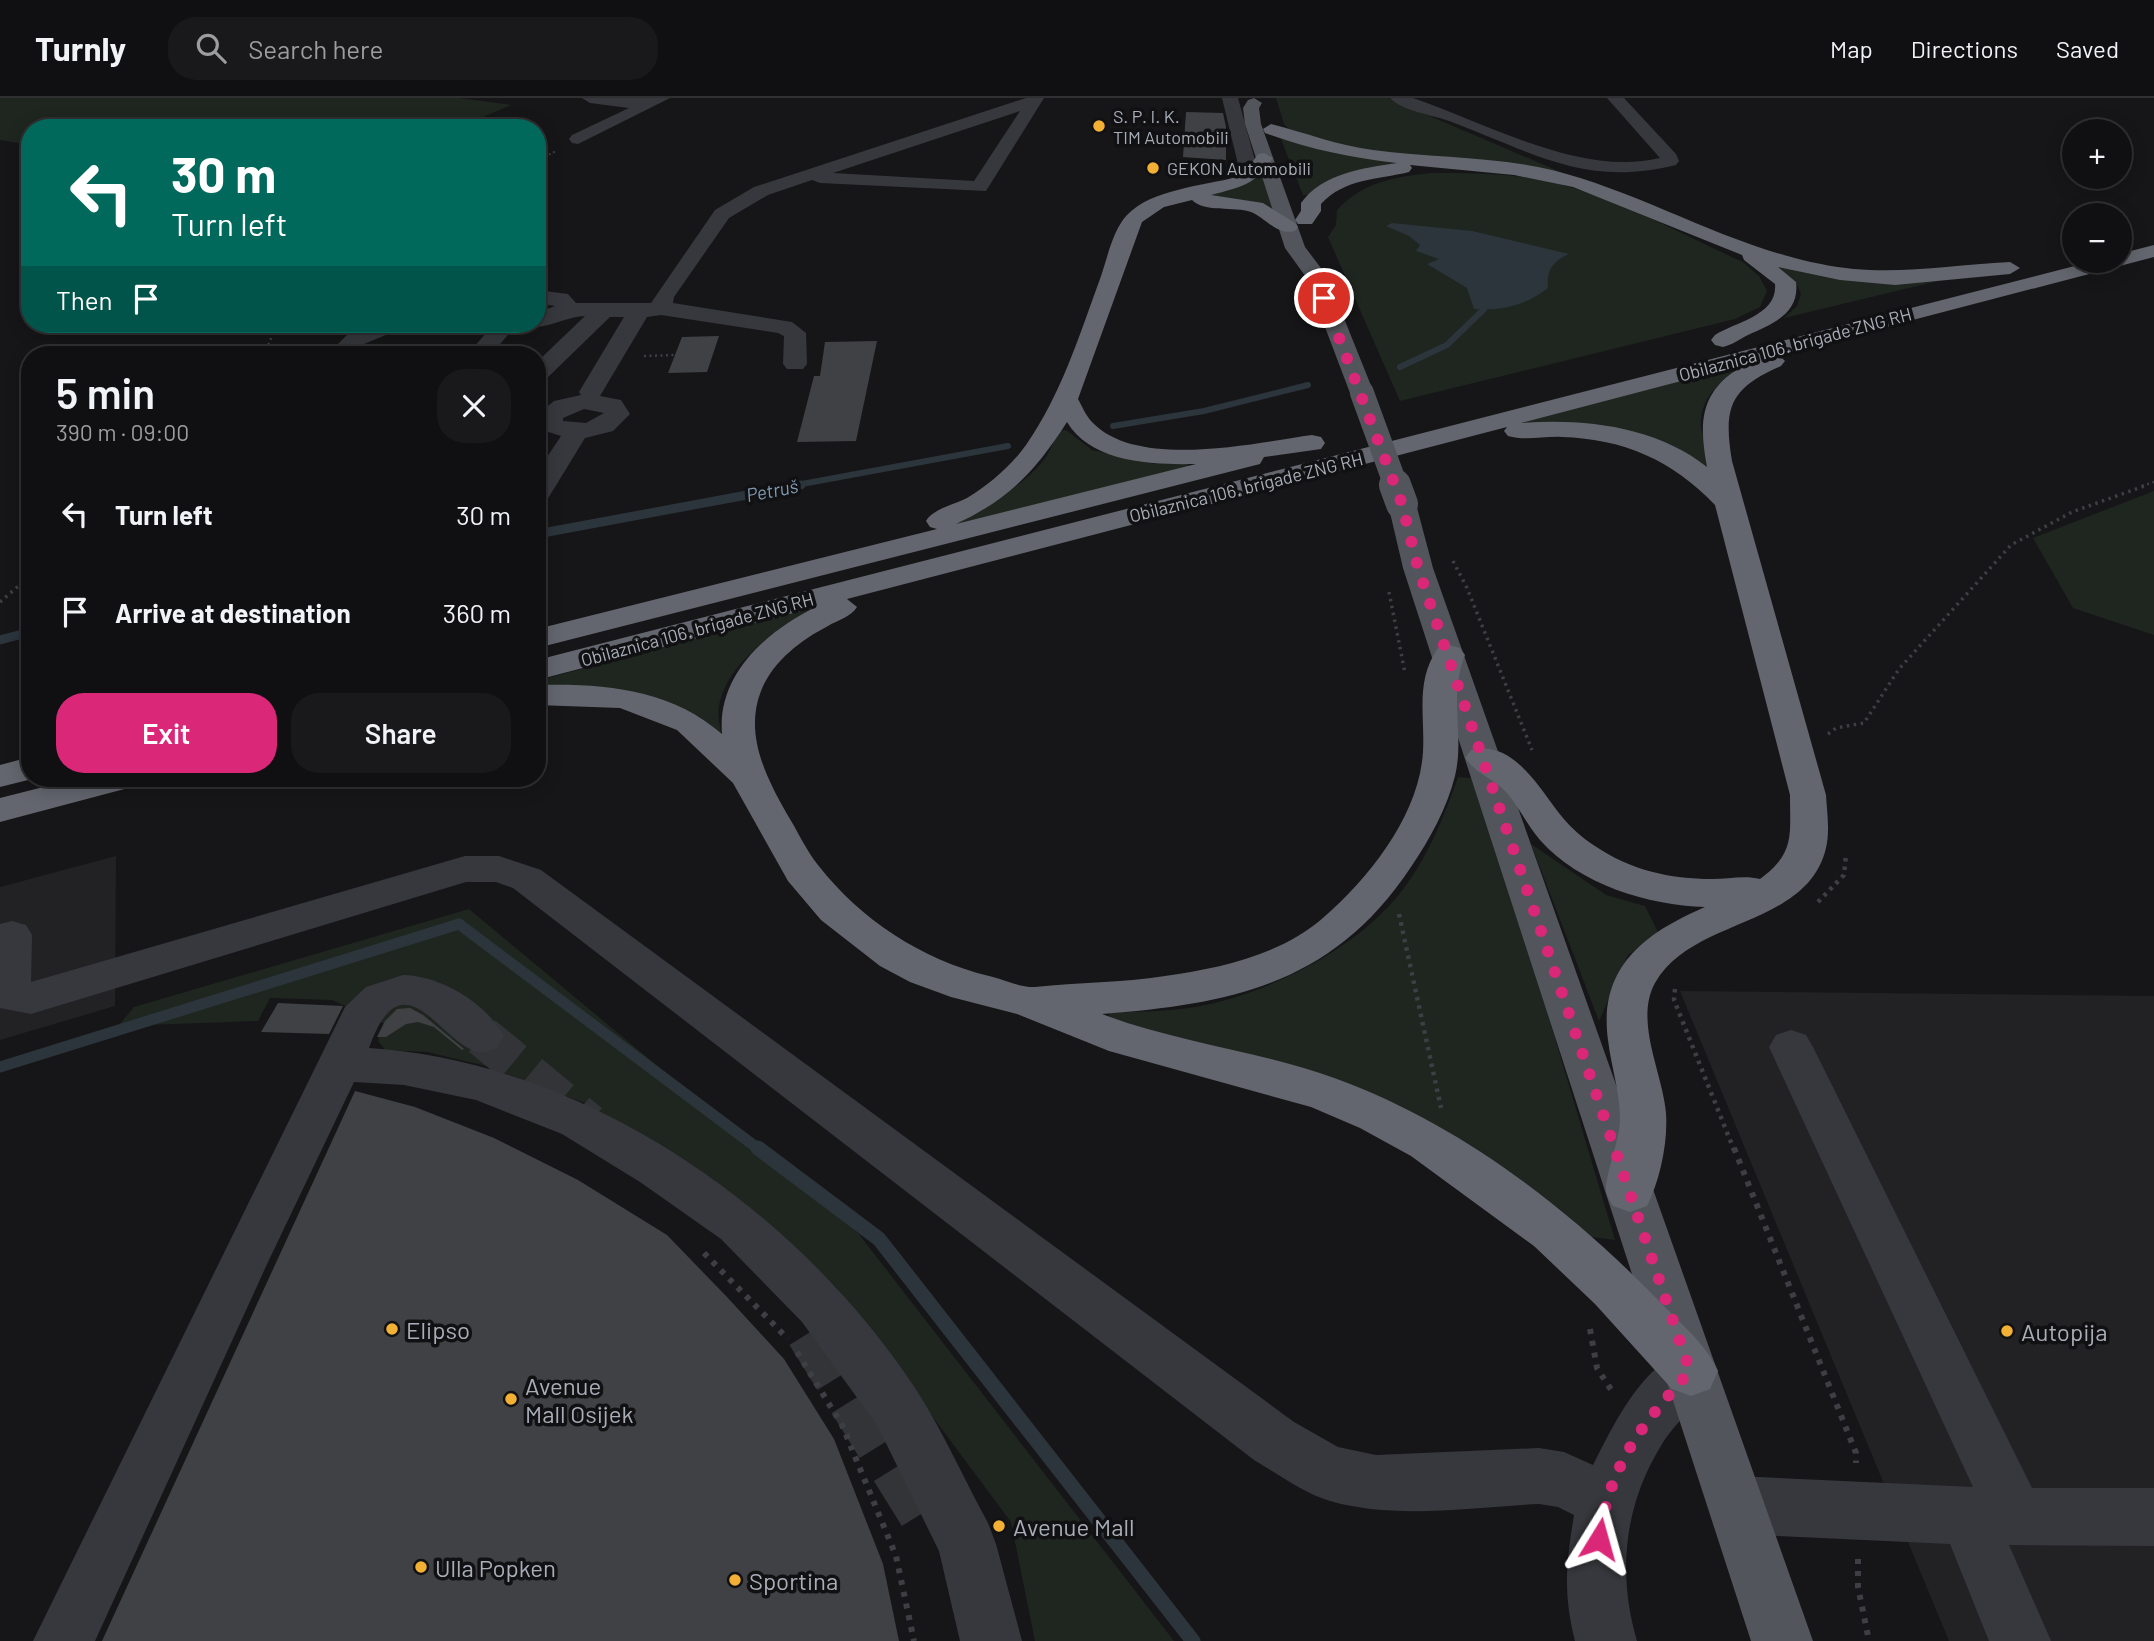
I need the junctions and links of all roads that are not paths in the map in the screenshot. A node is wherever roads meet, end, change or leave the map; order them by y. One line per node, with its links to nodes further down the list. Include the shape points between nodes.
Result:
1 (590, 98): 7 (street)
2 (1230, 98): 10 (street)
3 (1398, 98): 4 (street, via 1542,155 1602,168 1647,169 1670,161)
4 (1615, 98)
5 (1034, 100): 12 (street); 12 (street, via 979,187)
6 (1254, 100): 8 (main road); 10 (main road, via 1250,115)
7 (655, 102): 9 (street)
8 (1271, 129): 11 (highway, via 1330,148); 14 (main road)
9 (578, 139)
10 (1255, 161): 13 (highway, via 1252,175 1236,184); 14 (main road)
11 (1475, 166): 14 (highway, via 1410,167 1346,179 1318,194); 17 (highway, via 1547,175 1578,184)
12 (808, 175): 25 (street, via 761,191 722,214)
13 (1171, 200): 14 (highway, via 1242,204); 38 (highway, via 1146,208 1129,229)
14 (1296, 224): 48 (main road, bridge, via 1295,248 1316,276 1362,393)
15 (2154, 232): 16 (highway)
16 (2132, 237)
17 (1734, 246): 21 (highway, via 1790,264 1862,276 1930,277); 30 (highway, via 1776,272 1785,282 1787,300 1769,317)
18 (2154, 251): 20 (highway, Obilaznica 106. brigade ZNG RH)
19 (2062, 255): 21 (highway, Obilaznica 106. brigade ZNG RH)
20 (2132, 256)
21 (2010, 268): 30 (highway, Obilaznica 106. brigade ZNG RH)
22 (2068, 273): 29 (highway, Obilaznica 106. brigade ZNG RH)
23 (546, 297): 24 (street, via 560,299 567,305)
24 (565, 309): 26 (street); 27 (street)
25 (650, 309): 26 (street); 33 (street, via 784,327 795,334); 37 (street)
26 (604, 310): 34 (street)
27 (546, 319)
28 (370, 333): 31 (street)
29 (1824, 337): 41 (highway, Obilaznica 106. brigade ZNG RH); 44 (highway, via 1744,375 1721,398 1714,427)
30 (1723, 340): 32 (highway, Obilaznica 106. brigade ZNG RH)
31 (349, 346)
32 (1629, 363)
33 (795, 364)
34 (546, 366)
35 (1535, 387): 39 (highway)
36 (546, 390): 37 (street)
37 (588, 397): 40 (street, via 555,411 549,420 557,428); 40 (street, via 612,405 617,414 608,423)
38 (1066, 400): 42 (highway, via 1071,416 1090,435 1152,455 1224,455); 46 (highway, via 1035,455 998,490 951,517)
39 (1482, 400)
40 (577, 431): 43 (street)
41 (1407, 432): 42 (highway, Obilaznica 106. brigade ZNG RH); 44 (highway, via 1451,443 1537,429 1591,432 1664,453 1687,465); 45 (highway, Obilaznica 106. brigade ZNG RH)
42 (1334, 437): 46 (highway, Obilaznica 106. brigade ZNG RH)
43 (546, 480)
44 (1729, 503): 57 (highway, via 1808,796 1809,837 1804,858)
45 (970, 558): 49 (highway, Obilaznica 106. brigade ZNG RH); 54 (highway, via 898,591 819,617 772,650 756,669 739,709)
46 (840, 561): 47 (highway, Obilaznica 106. brigade ZNG RH)
47 (546, 637)
48 (1449, 655): 51 (main road); 59 (highway, via 1438,699 1442,733 1438,772 1426,808 1377,891 1354,916 1323,941 1240,979 1178,993)
49 (546, 668)
50 (546, 695): 54 (highway, via 626,698 664,711 690,723)
51 (1483, 758): 57 (highway, via 1518,783 1561,839 1610,871 1661,889 1692,894); 63 (main road)
52 (21, 770): 53 (highway)
53 (0, 776)
54 (747, 776): 59 (highway, via 802,872 845,918 894,955 925,971)
55 (88, 787): 56 (highway)
56 (0, 810)
57 (1776, 888): 63 (highway, via 1686,932 1656,951 1638,974 1627,1005 1628,1038 1643,1115)
58 (12, 934): 65 (street, via 8,995 31,999 465,869 499,869 527,879 1285,1447 1329,1473 1376,1483 1539,1476 1564,1480)
59 (1026, 1001): 64 (highway, via 1109,1034 1321,1091 1427,1142 1551,1231 1613,1288)
60 (482, 1037): 62 (street, via 437,998 403,989 381,997 361,1016)
61 (1791, 1047): 67 (street)
62 (341, 1064): 69 (street); 70 (street, via 404,1068 482,1083 566,1116 657,1168 738,1224 820,1306 896,1407 967,1544)
63 (1630, 1192): 64 (main road)
64 (1690, 1371): 65 (street, via 1643,1424); 66 (main road)
65 (1605, 1502): 71 (street, via 1596,1558 1596,1605)
66 (1737, 1505): 67 (street); 72 (main road)
67 (1992, 1516): 68 (street); 73 (street)
68 (2154, 1517)
69 (64, 1641)
70 (991, 1641)
71 (1606, 1641)
72 (1782, 1641)
73 (2020, 1641)

